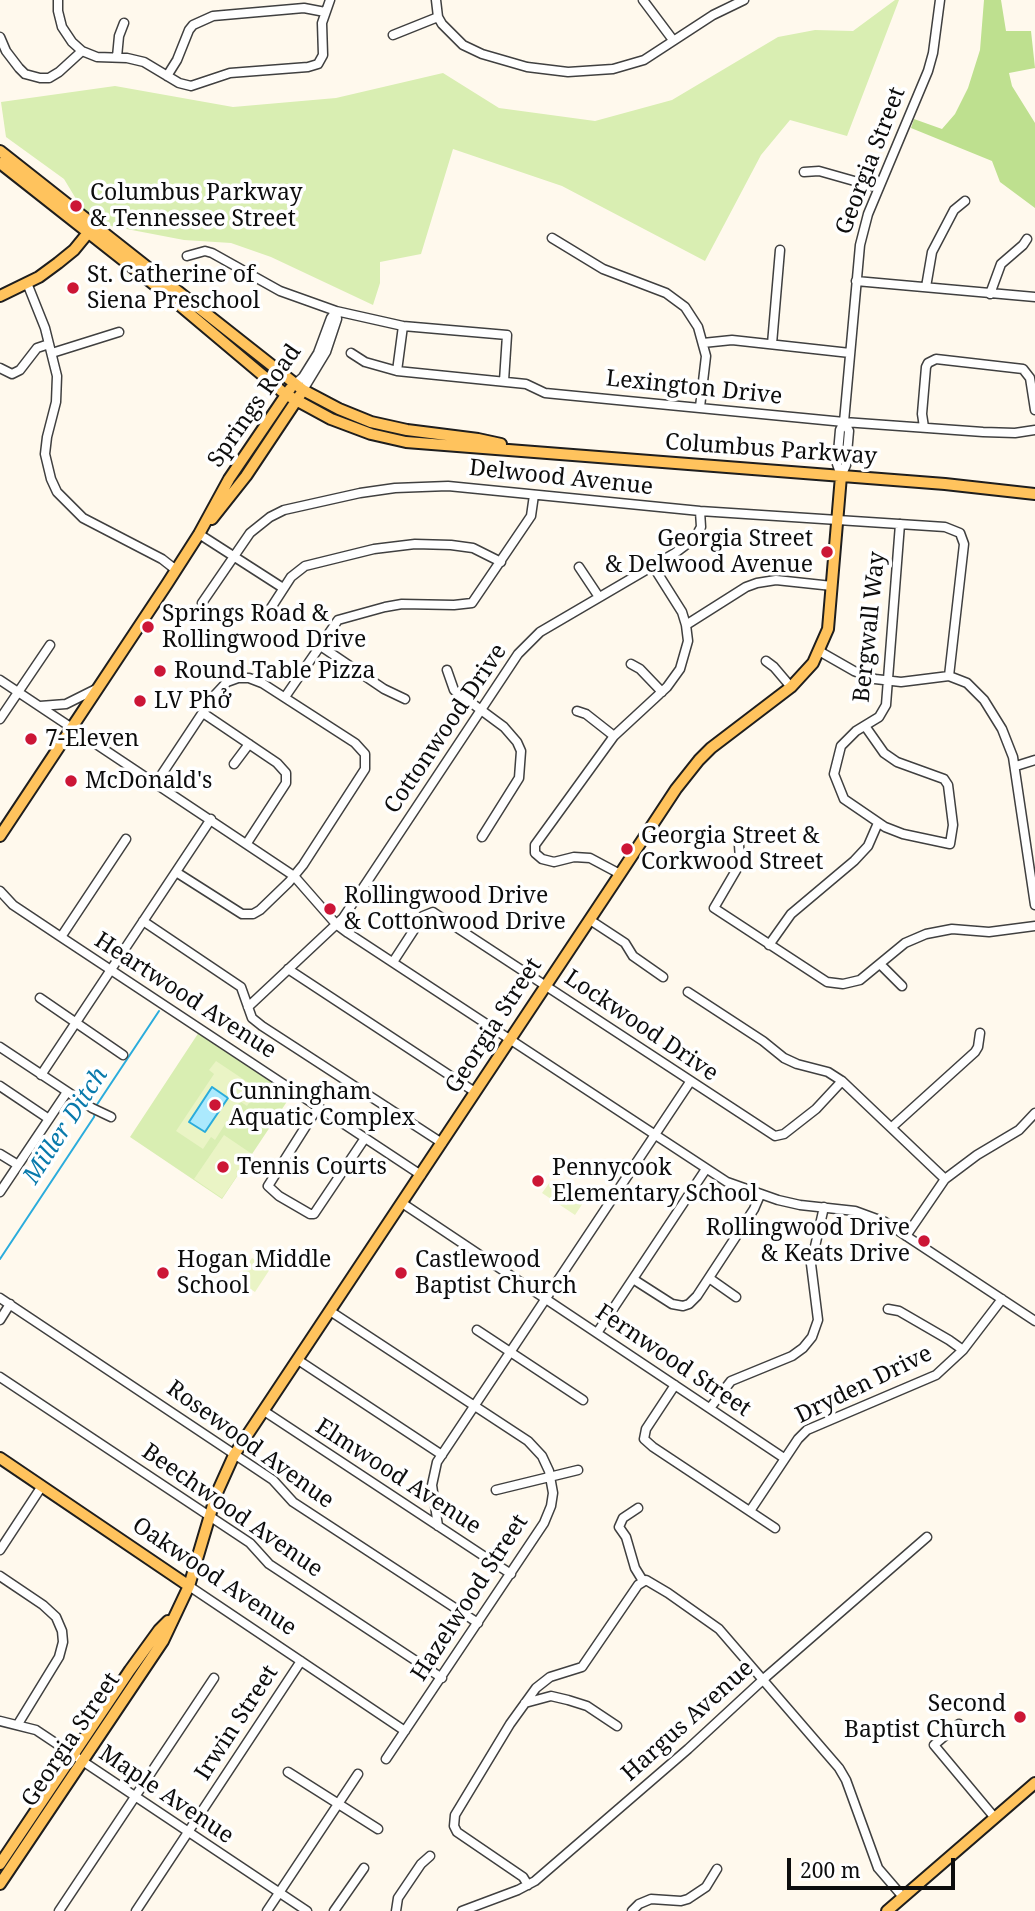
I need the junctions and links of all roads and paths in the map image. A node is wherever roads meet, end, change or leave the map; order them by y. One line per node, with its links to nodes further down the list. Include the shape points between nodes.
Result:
1 (58, 0): 13 (street, via 62,27)
2 (330, 0): 7 (street)
3 (436, 0): 8 (street)
4 (643, 0): 12 (street)
5 (744, 0): 12 (street)
6 (940, 0): 19 (street, Georgia Street, via 928,71)
7 (325, 12): 15 (street, via 262,7 213,16 193,25 186,34); 15 (street, via 322,61 315,66 230,73 191,86)
8 (438, 17): 10 (street); 12 (street, via 455,38 471,48 549,71 625,67 658,53)
9 (124, 23): 14 (street)
10 (393, 35)
11 (0, 37): 13 (street, via 19,68 40,78 59,72)
12 (673, 40)
13 (82, 51): 14 (street)
14 (117, 57): 15 (street, via 144,62)
15 (167, 76)
16 (0, 151): 21 (main road, Columbus Parkway)
17 (0, 163): 21 (main road, Columbus Parkway)
18 (804, 172): 19 (street, via 820,171)
19 (879, 188): 26 (street, Georgia Street, via 863,230)
20 (965, 201): 28 (street, via 954,210 932,252)
21 (91, 230): 27 (main road, via 58,263); 43 (main road, Columbus Parkway); 44 (main road, Columbus Parkway)
22 (552, 238): 35 (street, via 603,269 666,293 693,317)
23 (1027, 239): 29 (street, via 1002,264)
24 (780, 250): 36 (street)
25 (187, 256): 32 (street, via 212,253 280,291)
26 (856, 281): 28 (street); 39 (street, Georgia Street)
27 (27, 283): 30 (main road); 37 (street)
28 (926, 287): 29 (street)
29 (990, 294): 31 (street)
30 (0, 296)
31 (1035, 297)
32 (336, 311): 33 (street); 43 (street, Springs Road, via 326,352)
33 (403, 326): 41 (street); 42 (street, via 507,334)
34 (119, 332): 37 (street)
35 (703, 343): 36 (street); 46 (street)
36 (772, 344): 39 (street)
37 (51, 348): 40 (street, via 37,348 12,374); 65 (street, via 57,389 45,454 57,492 83,518)
38 (351, 353): 41 (street, Lexington Drive)
39 (850, 354): 48 (street, Georgia Street)
40 (0, 368)
41 (397, 371): 42 (street, Lexington Drive)
42 (504, 381): 46 (street, Lexington Drive, via 545,393)
43 (299, 387): 44 (main road, Springs Road); 45 (main road, Springs Road); 51 (main road, Columbus Parkway, via 371,422)
44 (285, 394): 45 (main road, Columbus Parkway); 60 (main road, Springs Road, via 229,479)
45 (296, 401): 51 (main road, Columbus Parkway, via 341,423 394,440); 60 (main road, Springs Road)
46 (701, 407): 48 (street, Lexington Drive)
47 (1035, 410): 49 (street, via 1030,377 1023,369 936,359 926,367)
48 (845, 422): 49 (street, Lexington Drive); 52 (street, Georgia Street, via 837,464)
49 (924, 427): 50 (street, Lexington Drive, via 994,433)
50 (1035, 430)
51 (530, 452): 52 (main road, Columbus Parkway)
52 (841, 476): 54 (main road, Columbus Parkway); 58 (main road, Georgia Street)
53 (1035, 489): 54 (main road, Columbus Parkway)
54 (1009, 490): 55 (main road, Columbus Parkway)
55 (1035, 494)
56 (534, 495): 57 (street, Delwood Avenue); 61 (street, Delwood Avenue, via 448,486 360,493 276,514 250,533); 62 (street, via 531,516)
57 (700, 511): 58 (street, Delwood Avenue); 63 (street, Cottonwood Drive, via 701,527 695,538)
58 (837, 521): 59 (street, Delwood Avenue); 66 (main road, Georgia Street)
59 (900, 524): 78 (street, Delwood Avenue, via 945,527 960,533 964,544); 80 (street, Bergwall Way)
60 (200, 534): 61 (street); 65 (main road, Springs Road)
61 (233, 556): 67 (street); 69 (street, Delwood Avenue)
62 (501, 562): 67 (street, via 473,548 391,546 305,566); 73 (street, via 467,605 402,604 347,616 334,624)
63 (653, 566): 68 (street, Cottonwood Drive); 71 (street)
64 (579, 567): 68 (street)
65 (176, 569): 82 (main road, Springs Road)
66 (832, 586): 71 (street, via 776,580 757,583); 74 (main road, Georgia Street, via 828,629)
67 (283, 588): 70 (street)
68 (599, 597): 88 (street, Cottonwood Drive, via 529,642)
69 (202, 603)
70 (269, 611)
71 (686, 625): 84 (street, via 685,657)
72 (50, 645): 83 (street)
73 (319, 646): 85 (street); 86 (street)
74 (819, 651): 80 (street, via 854,671); 81 (main road, Georgia Street)
75 (766, 661): 81 (street)
76 (631, 664): 84 (street)
77 (447, 670): 88 (street, via 454,690)
78 (949, 676): 80 (street); 98 (street, via 967,683 984,700 1002,729)
79 (0, 680): 83 (street)
80 (888, 681): 92 (street, Bergwall Way, via 886,705 879,717)
81 (791, 687): 108 (main road, Georgia Street, via 699,760)
82 (98, 688): 87 (street, via 66,704); 93 (main road, Springs Road)
83 (18, 692): 87 (street); 91 (street)
84 (662, 692): 94 (street)
85 (285, 697): 90 (street, via 262,683 237,678 221,687); 109 (street, via 365,754 365,769)
86 (405, 698)
87 (40, 706): 93 (street)
88 (480, 711): 103 (street, via 504,727 517,742 522,759 519,778); 114 (street, Cottonwood Drive)
89 (577, 711): 94 (street)
90 (203, 713): 95 (street); 99 (street)
91 (0, 719)
92 (865, 726): 101 (street, Bergwall Way, via 841,746 834,774 844,799); 101 (street, Bergwall Way, via 884,753 897,762 944,779 953,835 950,844 902,834)
93 (72, 727): 99 (street); 102 (main road, Springs Road)
94 (614, 736): 108 (street, via 535,845 535,853 554,862 590,858)
95 (248, 744): 97 (street); 105 (street, via 283,768 287,778)
96 (1035, 760): 98 (street)
97 (234, 764)
98 (1016, 766): 111 (street)
99 (156, 783): 100 (street)
100 (211, 820): 105 (street); 107 (street)
101 (878, 822): 117 (street, via 868,846 792,914)
102 (0, 836)
103 (482, 837)
104 (126, 839): 116 (street)
105 (247, 843): 109 (street)
106 (739, 845): 117 (street, via 740,859 714,908)
107 (176, 872): 109 (street, via 247,915 260,910); 113 (street)
108 (620, 874): 112 (main road, Georgia Street)
109 (294, 876): 114 (street)
110 (0, 891): 116 (street, Heartwood Avenue)
111 (1035, 905)
112 (590, 920): 122 (street); 123 (main road, Georgia Street)
113 (143, 921): 121 (street); 127 (street, via 234,981)
114 (336, 924): 118 (street); 120 (street, Cottonwood Drive)
115 (1035, 926): 119 (street, via 989,932 938,931 905,943)
116 (61, 937): 121 (street, Heartwood Avenue)
117 (769, 945): 119 (street, via 816,977 835,984 860,979)
118 (393, 962): 123 (street, Lockwood Drive, via 424,916 433,912); 130 (street)
119 (880, 964): 124 (street)
120 (288, 969): 127 (street, Cottonwood Drive); 138 (street)
121 (110, 970): 128 (street); 139 (street, Heartwood Avenue)
122 (663, 977)
123 (546, 985): 130 (main road, Georgia Street); 135 (street, Lockwood Drive)
124 (902, 986)
125 (688, 992): 134 (street, via 783,1058)
126 (40, 998): 128 (street)
127 (248, 1007): 146 (street, via 262,1026)
128 (75, 1023): 132 (street); 133 (street)
129 (979, 1033): 143 (street, via 975,1052)
130 (510, 1040): 138 (main road, Georgia Street); 144 (street)
131 (0, 1047): 133 (street)
132 (123, 1055)
133 (41, 1075): 137 (street)
134 (842, 1081): 135 (street, Lockwood Drive, via 816,1109 775,1136); 143 (street)
135 (690, 1082): 144 (street)
136 (0, 1086): 141 (street)
137 (67, 1092): 140 (street); 141 (street)
138 (475, 1092): 146 (main road, Georgia Street)
139 (318, 1107): 145 (street, Heartwood Avenue); 145 (street, via 268,1186 279,1196 314,1213)
140 (111, 1117)
141 (49, 1119): 148 (street)
142 (1033, 1119): 151 (street)
143 (892, 1127): 151 (street)
144 (654, 1135): 149 (street); 161 (street)
145 (365, 1138): 150 (street, Heartwood Avenue)
146 (442, 1143): 150 (main road, Georgia Street)
147 (0, 1154): 148 (street)
148 (18, 1166): 152 (street)
149 (706, 1169): 153 (street); 158 (street)
150 (421, 1175): 154 (main road, Georgia Street)
151 (945, 1179): 156 (street)
152 (0, 1192)
153 (760, 1195): 155 (street); 157 (street)
154 (402, 1203): 161 (street, Fernwood Street); 165 (main road, Georgia Street)
155 (824, 1207): 156 (street, via 867,1214); 177 (street, via 811,1264 818,1321 812,1337 792,1356 731,1381)
156 (906, 1236): 162 (street)
157 (709, 1278): 158 (street, via 693,1301 683,1306); 160 (street)
158 (633, 1279): 169 (street)
159 (0, 1297): 163 (street, Rosewood Avenue)
160 (736, 1297)
161 (545, 1298): 169 (street, Fernwood Street); 171 (street)
162 (1002, 1299): 167 (street); 170 (street, Dryden Drive)
163 (10, 1304): 166 (street); 179 (street, Rosewood Avenue)
164 (888, 1309): 170 (street)
165 (330, 1311): 172 (main road, Georgia Street); 176 (street, Hazelwood Street)
166 (0, 1320)
167 (1035, 1321)
168 (477, 1330): 171 (street)
169 (597, 1333): 174 (street, Fernwood Street)
170 (963, 1350): 182 (street, Dryden Drive, via 936,1375 807,1430)
171 (509, 1351): 175 (street); 176 (street)
172 (298, 1360): 178 (main road, Georgia Street); 180 (street)
173 (0, 1377): 189 (street, Beechwood Avenue)
174 (675, 1385): 177 (street, Fernwood Street); 188 (street, via 644,1439)
175 (583, 1400)
176 (474, 1406): 180 (street); 184 (street, Hazelwood Street, via 537,1448)
177 (710, 1408): 182 (street, Fernwood Street)
178 (264, 1411): 179 (main road, Georgia Street); 190 (street, Elmwood Avenue)
179 (234, 1455): 189 (main road, Georgia Street); 198 (street, Rosewood Avenue, via 272,1480 293,1502)
180 (442, 1455): 190 (street, via 432,1485)
181 (0, 1458): 185 (main road, Oakwood Avenue)
182 (784, 1458): 188 (street, Dryden Drive)
183 (578, 1471): 184 (street)
184 (550, 1476): 186 (street); 194 (street, Hazelwood Street, via 549,1514)
185 (42, 1486): 193 (street); 197 (main road, Oakwood Avenue)
186 (496, 1490)
187 (638, 1508): 196 (street, via 623,1518 619,1527 635,1568)
188 (750, 1511): 191 (street)
189 (210, 1516): 197 (main road, Georgia Street); 201 (street, Beechwood Avenue, via 250,1543 269,1564)
190 (438, 1526): 194 (street, Elmwood Avenue)
191 (775, 1528)
192 (927, 1537): 202 (street, Hargus Avenue)
193 (0, 1550)
194 (511, 1574): 198 (street, Hazelwood Street)
195 (0, 1576): 205 (street, via 43,1605 62,1631 59,1657)
196 (646, 1581): 202 (street, via 719,1629); 203 (street, via 582,1667 550,1677)
197 (189, 1586): 199 (street, Oakwood Avenue); 209 (main road, Georgia Street, via 163,1641)
198 (478, 1623): 201 (street, Hazelwood Street)
199 (301, 1661): 208 (street, Oakwood Avenue); 218 (street, Irwin Street)
200 (214, 1678): 214 (street)
201 (442, 1678): 208 (street, Hazelwood Street)
202 (764, 1681): 224 (street, Hargus Avenue); 226 (street, via 839,1768 876,1864)
203 (525, 1703): 207 (street, via 551,1696 568,1700 587,1706); 224 (street, via 457,1810 454,1826)
204 (0, 1721): 205 (street, Maple Avenue)
205 (18, 1724): 209 (street, Maple Avenue, via 36,1730)
206 (959, 1724): 216 (street, via 934,1745)
207 (617, 1726)
208 (405, 1731): 210 (street, Hazelwood Street)
209 (77, 1758): 214 (street, Maple Avenue); 220 (main road, Georgia Street); 223 (main road, Georgia Street)
210 (386, 1759)
211 (288, 1772): 215 (street)
212 (358, 1774): 215 (street)
213 (1035, 1783): 216 (main road)
214 (135, 1796): 218 (street, Maple Avenue); 228 (street)
215 (339, 1804): 217 (street); 225 (street)
216 (995, 1818): 226 (main road)
217 (378, 1829)
218 (188, 1832): 225 (street, Maple Avenue); 229 (street, Irwin Street)
219 (430, 1856): 233 (street, via 398,1898)
220 (0, 1864)
221 (364, 1868): 232 (street)
222 (717, 1869): 235 (street, via 706,1886 688,1899 651,1899)
223 (0, 1884)
224 (528, 1885): 234 (street, Hargus Avenue)
225 (279, 1893): 230 (street); 231 (street, Maple Avenue)
226 (904, 1897): 227 (main road)
227 (891, 1910)
228 (59, 1911)
229 (136, 1911)
230 (267, 1911)
231 (307, 1911)
232 (334, 1911)
233 (396, 1911)
234 (462, 1911)
235 (632, 1911)

